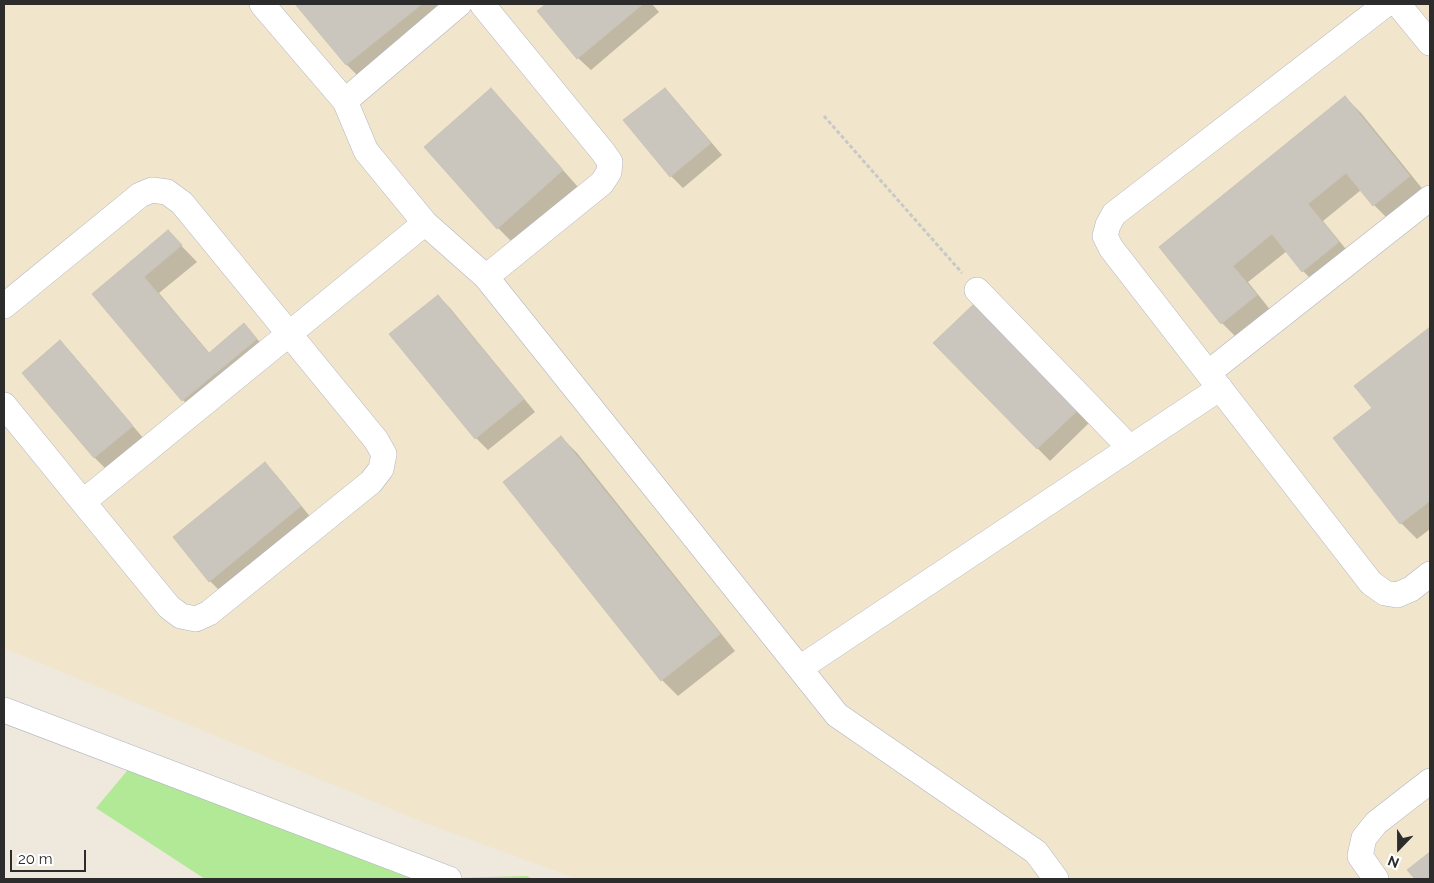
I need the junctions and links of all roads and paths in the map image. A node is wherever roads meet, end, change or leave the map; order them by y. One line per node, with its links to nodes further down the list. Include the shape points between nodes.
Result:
1 (262, 4): 7 (street)
2 (459, 4): 7 (street)
3 (482, 4): 11 (street, via 610,162 609,172 602,183)
4 (1386, 4): 15 (street, via 1114,214 1108,225 1105,236 1111,248)
5 (1398, 4): 6 (street)
6 (1430, 43)
7 (345, 101): 10 (street, via 366,151)
8 (824, 116): 12 (path)
9 (1430, 198): 15 (street)
10 (425, 223): 11 (street); 14 (street)
11 (486, 277): 20 (street)
12 (977, 290): 17 (street)
13 (4, 306): 14 (street, via 140,195 152,190 167,192 182,203)
14 (289, 334): 18 (street); 18 (street, via 376,440 384,454 381,469 370,482 209,614 196,619 181,616 169,607)
15 (1214, 380): 17 (street); 19 (street, via 1371,583 1385,593 1397,595)
16 (4, 405): 18 (street)
17 (1130, 448): 20 (street)
18 (83, 502)
19 (1430, 574)
20 (800, 668): 24 (street, via 837,715 1036,852)
21 (4, 710): 23 (street)
22 (1430, 781): 25 (street, via 1376,823 1364,838 1360,856)
23 (449, 879)
24 (1056, 879)
25 (1376, 879)

